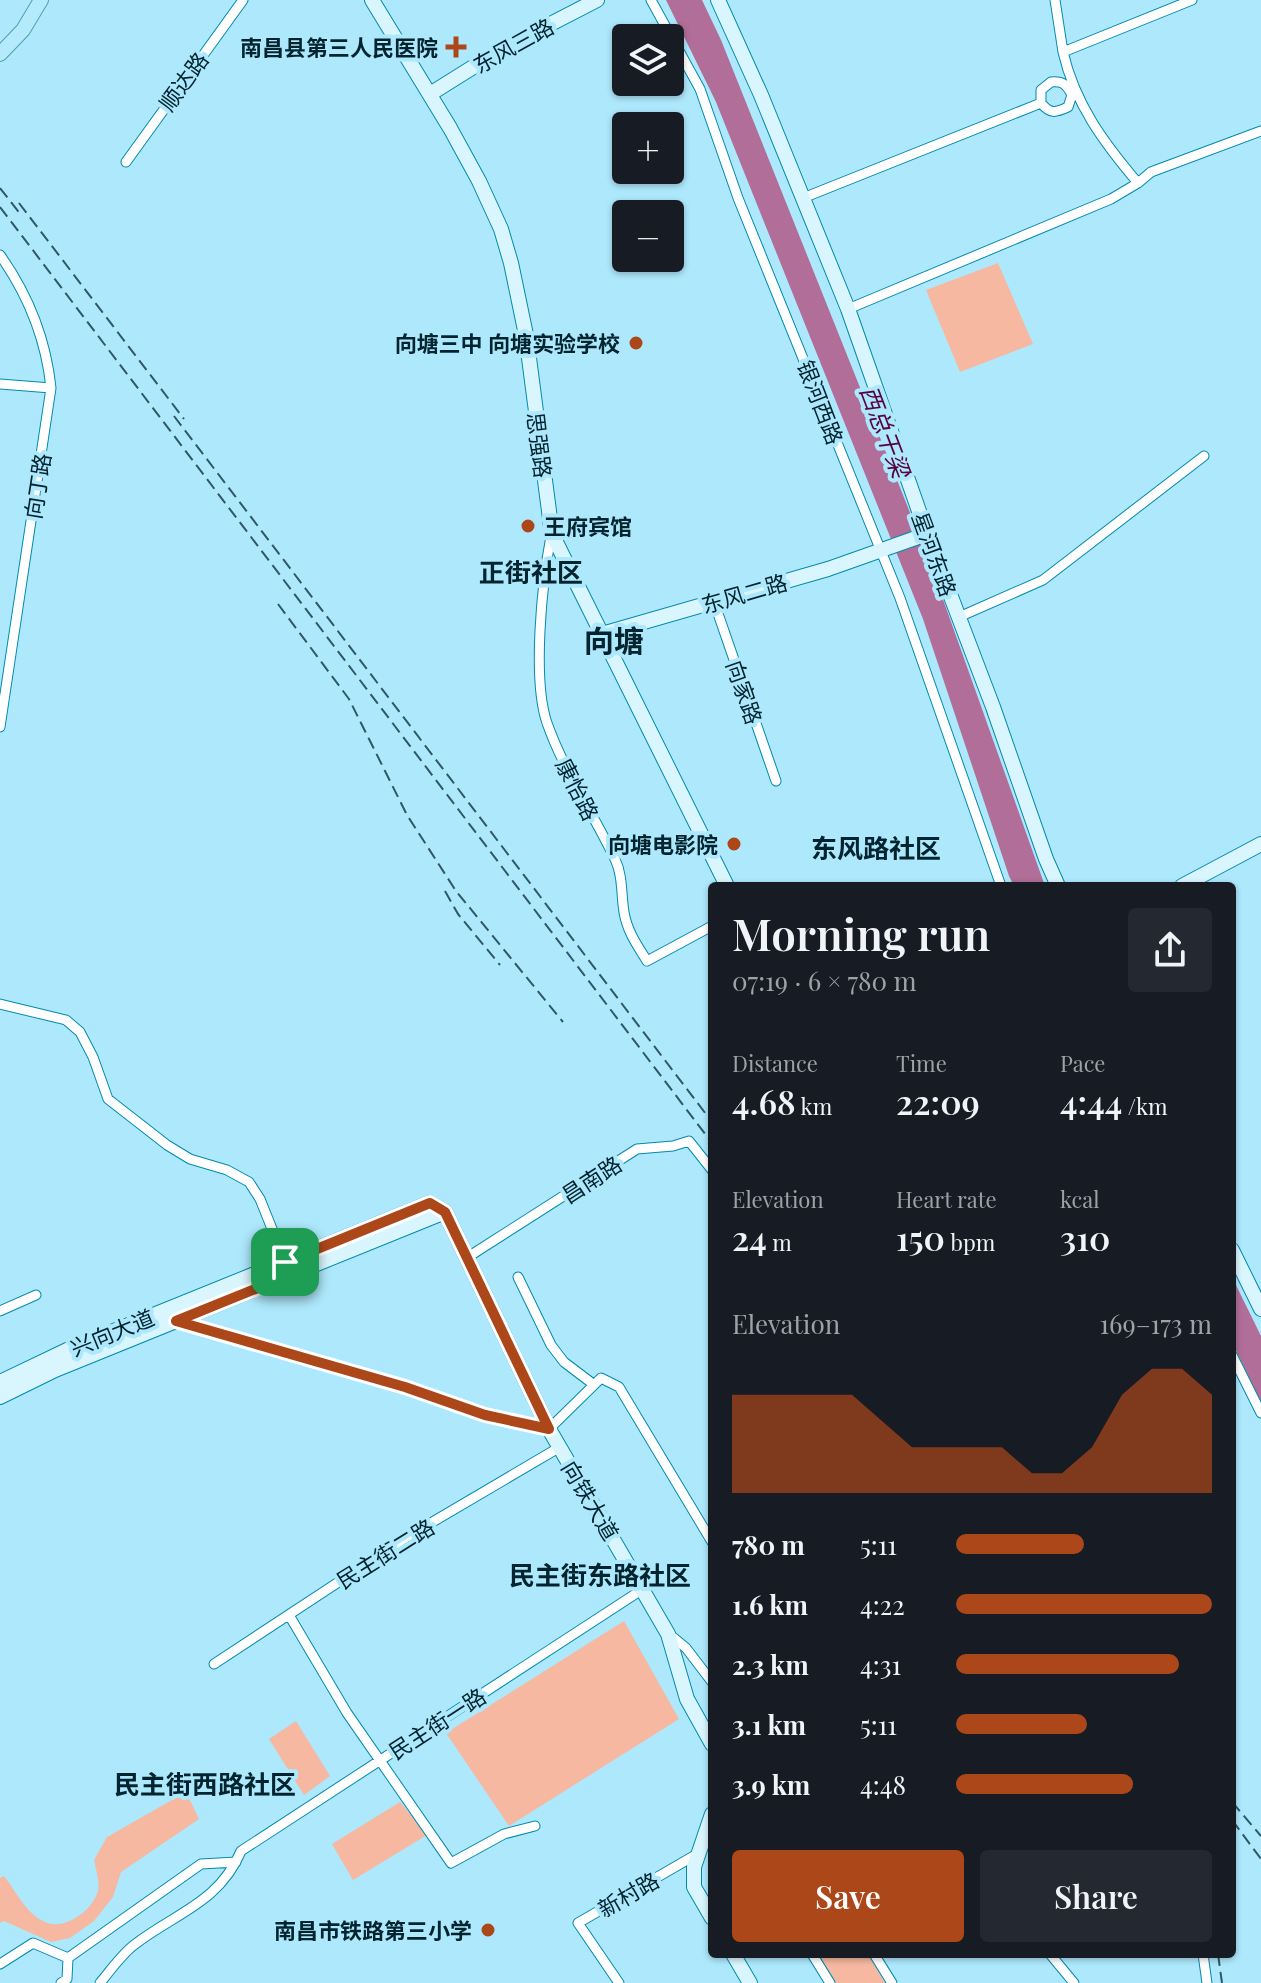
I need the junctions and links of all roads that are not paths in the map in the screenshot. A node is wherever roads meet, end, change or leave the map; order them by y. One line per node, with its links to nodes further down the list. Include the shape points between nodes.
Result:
1 (41, 0): 10 (main road)
2 (243, 0): 14 (street, 顺达路)
3 (372, 0): 11 (street, 思强路)
4 (597, 0): 11 (street, 东风三路)
5 (651, 0): 24 (street, 银河西路, via 700,89 738,198)
6 (718, 0): 16 (street, 星河东路)
7 (1055, 0): 9 (street)
8 (1192, 0): 9 (street)
9 (1063, 52): 15 (street, via 1084,111)
10 (0, 54)
11 (430, 94): 22 (street, 思强路, via 479,181 511,263 526,335)
12 (1041, 103): 16 (street)
13 (1261, 131): 15 (street, via 1151,172)
14 (126, 162)
15 (1138, 183): 18 (street)
16 (803, 198): 18 (street, 星河东路)
17 (0, 255): 20 (street, 向丁路, via 37,322)
18 (848, 309): 23 (street, 星河东路)
19 (0, 384): 20 (street)
20 (51, 388): 28 (street, 向丁路)
21 (1204, 456): 26 (street, via 1043,580)
22 (552, 534): 27 (street, 思强路); 35 (street, 康怡路, via 544,574 540,687 546,720 574,785 617,862 629,934 647,961)
23 (924, 535): 24 (street, 东风二路); 26 (street, 星河东路)
24 (883, 551): 25 (street, 东风二路); 32 (street, 银河西路)
25 (714, 602): 27 (street, 东风二路); 29 (street, 向家路)
26 (959, 617): 33 (street, 星河东路)
27 (602, 634): 31 (street, 思强路)
28 (0, 727)
29 (776, 781)
30 (1261, 844): 34 (street)
31 (725, 882)
32 (1000, 882)
33 (1056, 882)
34 (1190, 882)
35 (708, 928)
36 (0, 1004): 41 (street, via 66,1020 80,1032 108,1099 190,1159 249,1182)
37 (708, 1165): 39 (street, 昌南路, via 689,1141 637,1149)
38 (445, 1212): 39 (street, 向铁大道); 41 (street, 兴向大道)
39 (468, 1257): 53 (street, 向铁大道)
40 (1236, 1258): 44 (street)
41 (288, 1268): 46 (street, 兴向大道); 47 (street, 兴向大道)
42 (518, 1277): 50 (street, via 551,1345)
43 (36, 1295): 45 (street)
44 (1261, 1309)
45 (0, 1311)
46 (153, 1315): 47 (street); 49 (street, 兴向大道)
47 (176, 1321): 51 (street, 兴向大道); 53 (street, via 485,1415)
48 (1236, 1363): 52 (street)
49 (0, 1382)
50 (593, 1384): 53 (street); 55 (street, via 601,1378 619,1387)
51 (0, 1397)
52 (1261, 1413)
53 (549, 1429): 54 (street, 向铁大道)
54 (560, 1447): 56 (street, 向铁大道); 57 (street, 民主街二路, via 407,1537)
55 (708, 1535)
56 (643, 1589): 58 (street, 向铁大道); 62 (street, 民主街一路)
57 (289, 1615): 59 (street, 民主街二路); 62 (street)
58 (668, 1634): 60 (street); 61 (street, 向铁大道, via 687,1699)
59 (214, 1664)
60 (708, 1677)
61 (708, 1737)
62 (379, 1761): 63 (street, via 451,1863 504,1834); 66 (street, 民主街一路, via 241,1851)
63 (535, 1826)
64 (708, 1826): 65 (street)
65 (699, 1853): 67 (street, via 694,1887); 77 (street, 新村路, via 578,1923)
66 (236, 1862): 68 (street, via 201,1864); 76 (street, 民主街一路, via 208,1898 132,1947)
67 (708, 1911)
68 (68, 1958): 74 (street, via 33,1943); 75 (street, via 67,1979)
69 (735, 1958): 78 (street)
70 (814, 1958): 79 (street)
71 (876, 1958): 80 (street)
72 (1053, 1958): 81 (street)
73 (1204, 1958): 82 (street)
74 (0, 1964)
75 (61, 1983)
76 (100, 1983)
77 (619, 1983)
78 (750, 1983)
79 (830, 1983)
80 (892, 1983)
81 (1074, 1983)
82 (1207, 1983)

